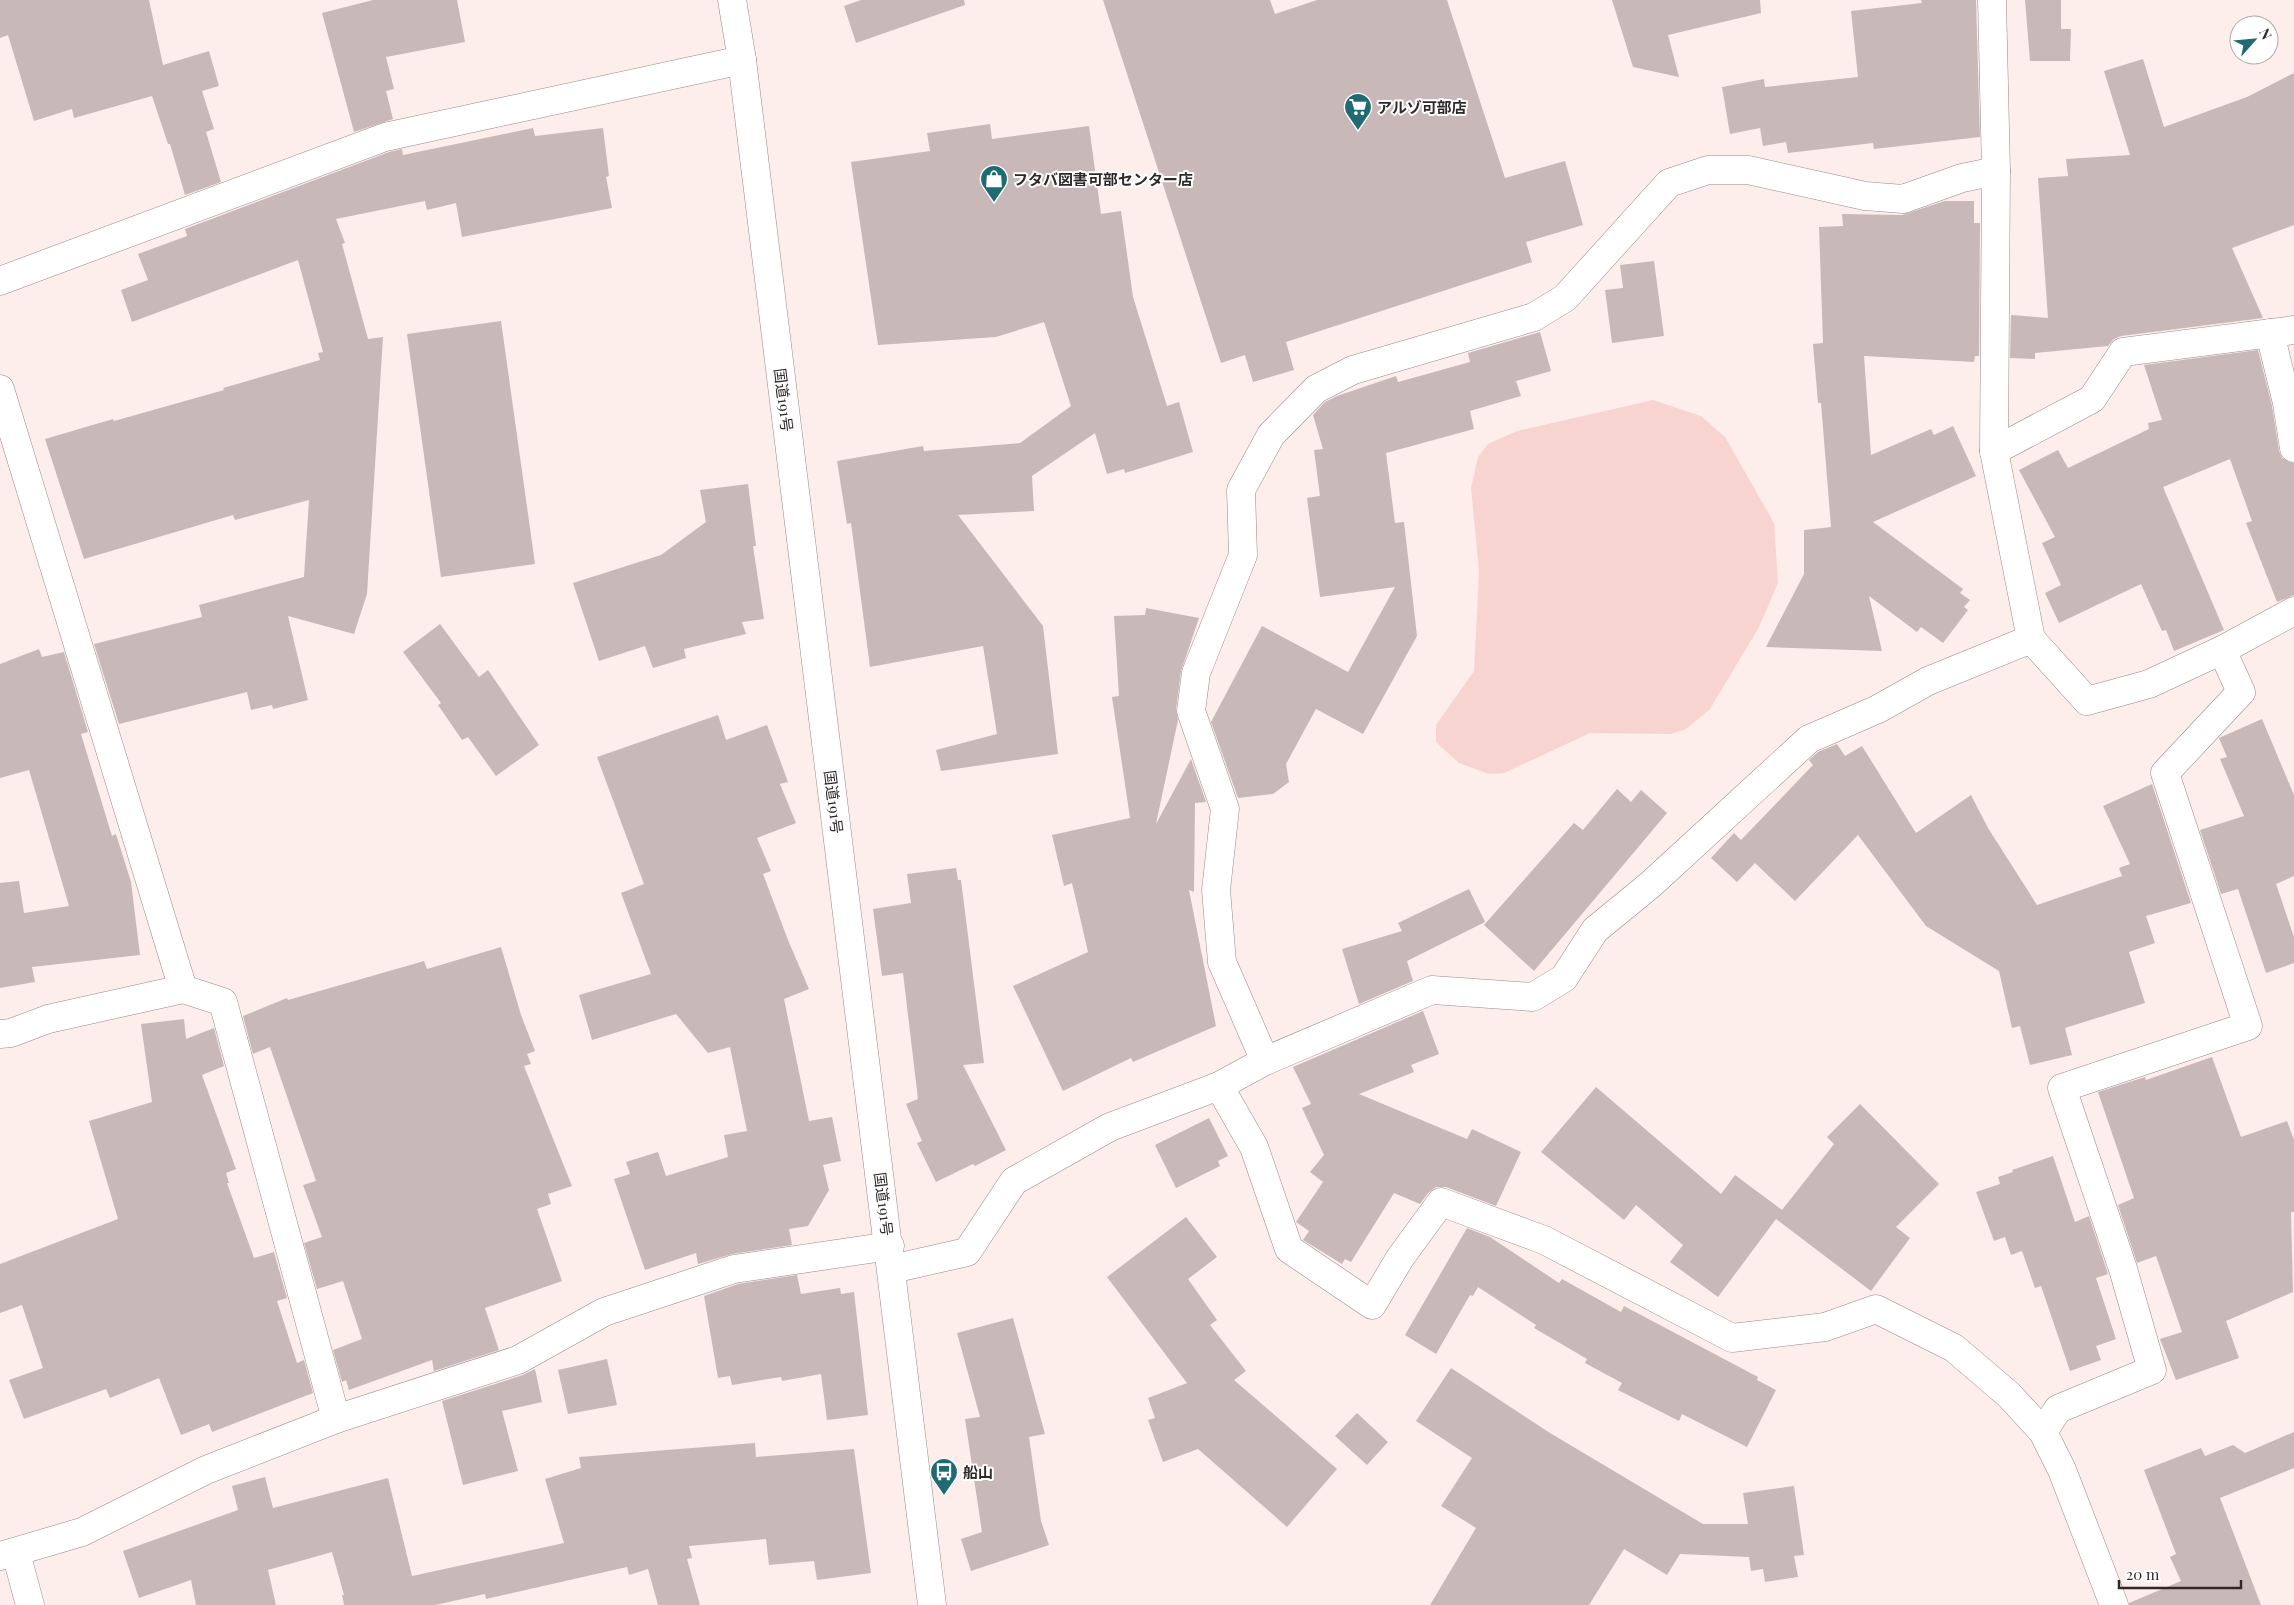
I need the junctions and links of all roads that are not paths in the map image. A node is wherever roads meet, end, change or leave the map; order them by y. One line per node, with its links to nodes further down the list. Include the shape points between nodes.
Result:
1 (732, 0): 3 (main road, 国道191号)
2 (1992, 0): 4 (main road)
3 (742, 60): 5 (main road, via 385,137); 17 (main road, 国道191号)
4 (1996, 171): 9 (main road); 15 (main road, via 1962,178 1903,199 1865,196 1748,170 1708,170 1669,183 1565,298 1534,317 1353,370 1316,389 1271,435 1241,490 1243,555 1196,673 1191,711 1225,809 1216,890 1222,962)
5 (0, 281)
6 (2282, 331): 8 (main road); 9 (main road, via 2123,352 2092,399)
7 (0, 389): 13 (main road)
8 (2294, 448)
9 (1994, 451): 11 (main road)
10 (2294, 611): 12 (main road)
11 (2031, 640): 12 (main road, via 2087,701 2149,684); 15 (main road, via 1928,681 1878,709 1809,739 1650,885 1595,930 1564,978 1533,997 1432,990)
12 (2222, 650): 19 (main road, via 2241,692 2165,773 2248,1026 2062,1088 2123,1269 2152,1370 2058,1409)
13 (183, 989): 14 (main road, via 48,1019); 18 (main road, via 223,1002)
14 (0, 1034)
15 (1265, 1061): 16 (main road)
16 (1219, 1086): 17 (main road, via 1110,1127 1014,1180 967,1252); 19 (main road, via 1254,1147 1289,1249 1372,1305 1400,1258 1441,1202 1544,1240 1732,1338 1825,1327 1876,1309 1954,1348 2009,1395)
17 (891, 1258): 18 (main road, via 734,1269 604,1312 518,1360); 22 (main road, 国道191号)
18 (336, 1419): 20 (main road, via 206,1470 82,1532)
19 (2043, 1432): 23 (main road, via 2062,1470)
20 (8, 1554): 21 (main road)
21 (30, 1605)
22 (932, 1605)
23 (2114, 1605)

